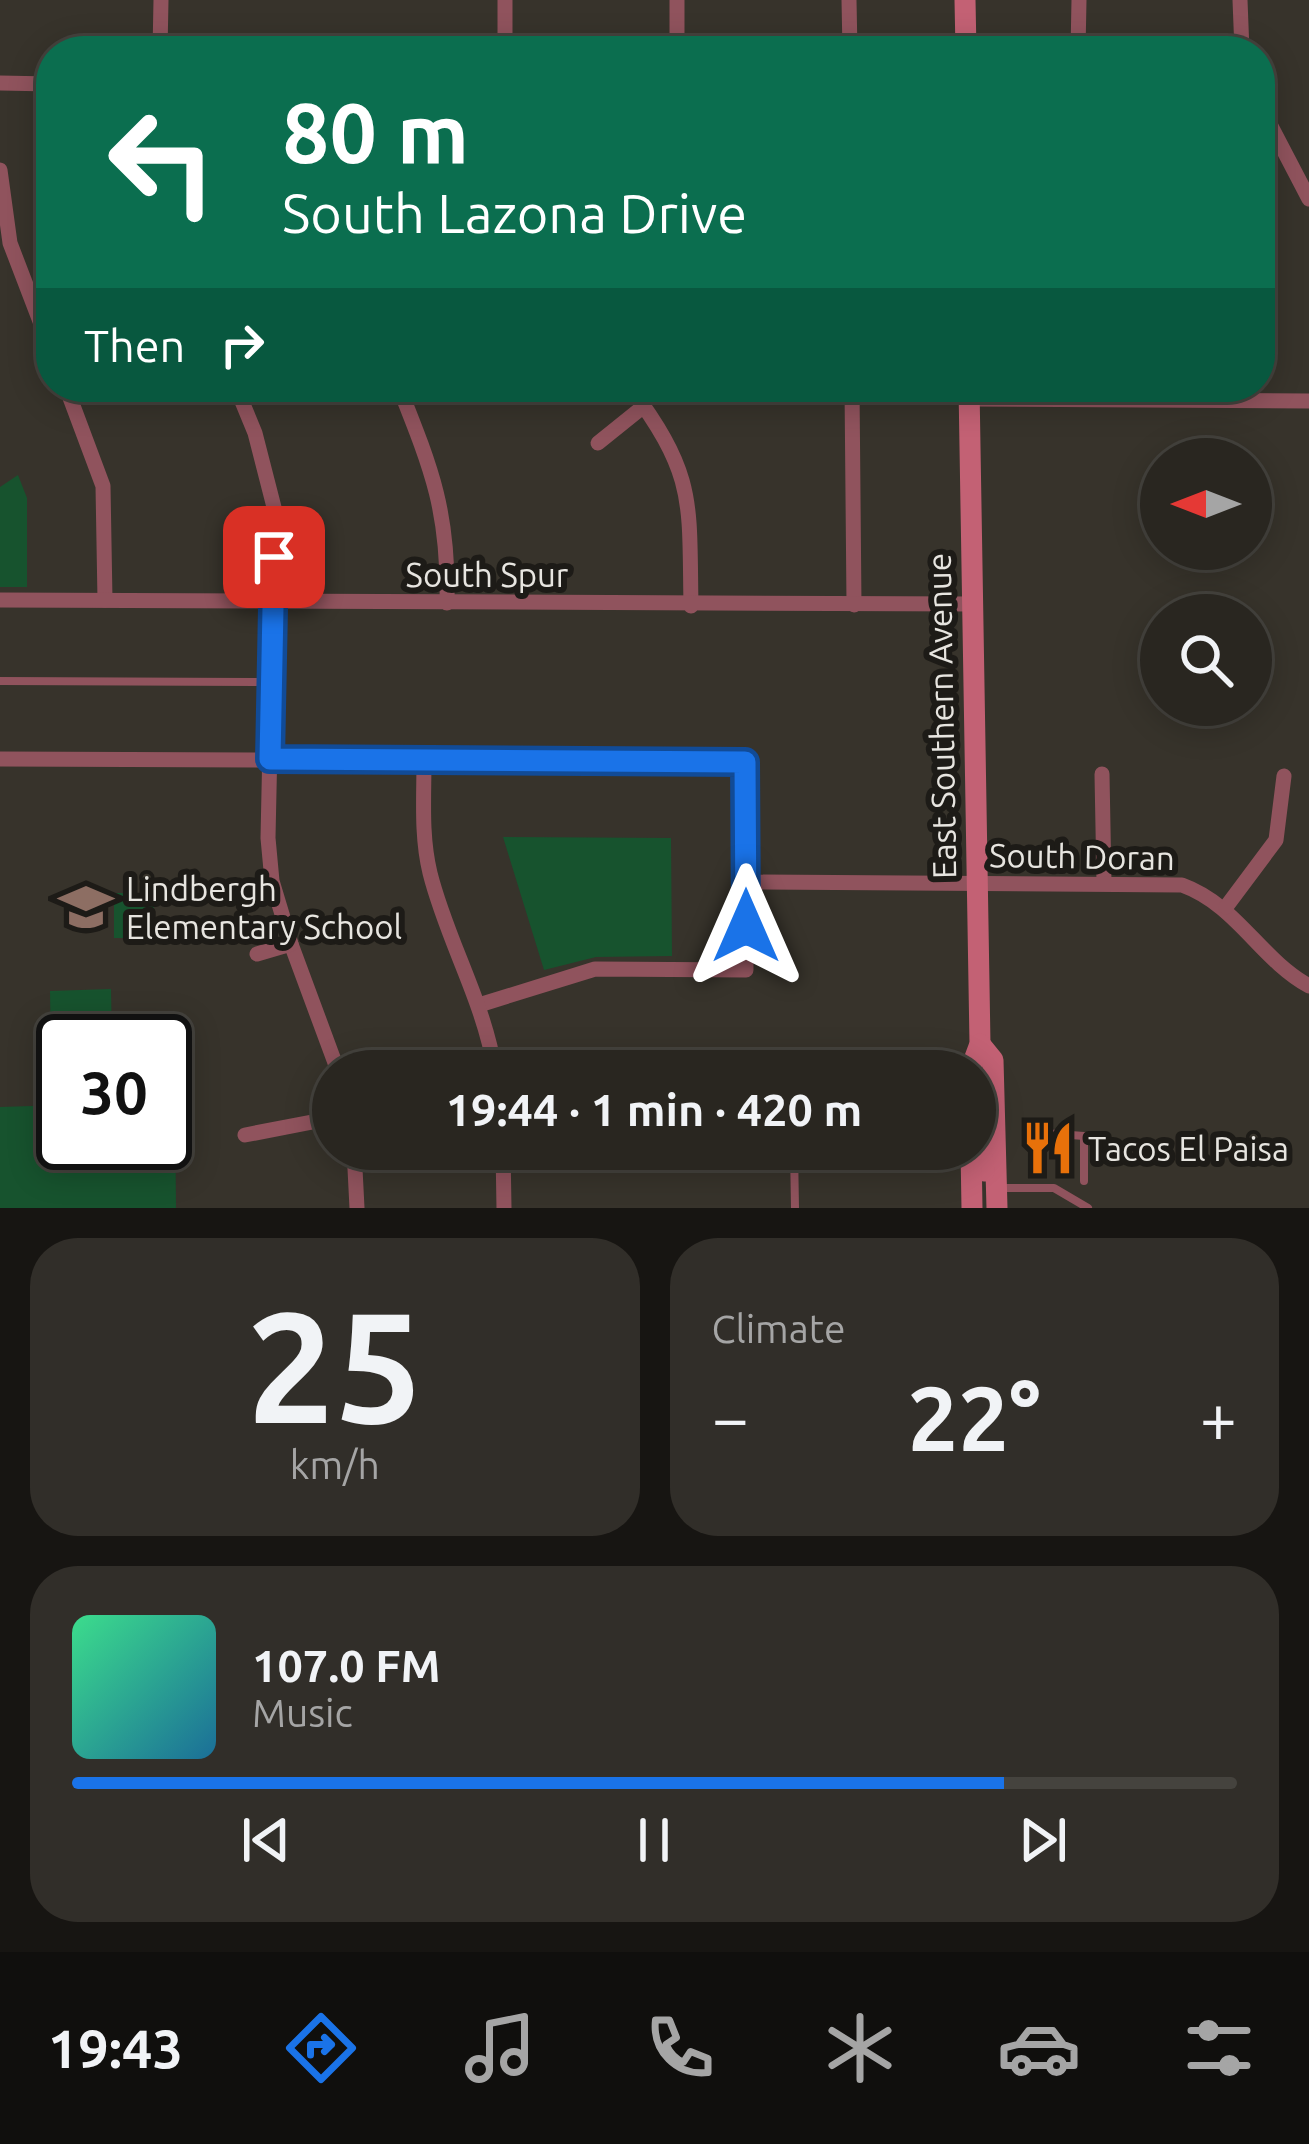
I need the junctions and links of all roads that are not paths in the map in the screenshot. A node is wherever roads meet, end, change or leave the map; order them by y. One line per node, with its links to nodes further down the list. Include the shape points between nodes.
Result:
1 (161, 0): 8 (street)
2 (505, 0): 9 (street)
3 (677, 0): 10 (street)
4 (849, 0): 11 (street)
5 (965, 0): 12 (main road)
6 (1079, 0): 13 (street)
7 (1240, 0): 14 (street)
8 (160, 36)
9 (505, 36)
10 (676, 36)
11 (850, 36)
12 (965, 36)
13 (1078, 36)
14 (1241, 36)
15 (0, 83): 16 (street)
16 (36, 84)
17 (1275, 134): 19 (street)
18 (0, 170): 20 (street, via 10,243)
19 (1309, 199)
20 (36, 311)
21 (1275, 399): 22 (street)
22 (1309, 401)
23 (72, 402): 32 (street, via 103,486)
24 (242, 402): 33 (street, via 274,511)
25 (405, 402): 34 (street, via 439,488)
26 (641, 402): 29 (street)
27 (852, 402): 36 (street)
28 (969, 402): 35 (main road, East Southern Avenue)
29 (644, 406): 30 (street); 37 (street, via 686,480)
30 (598, 443)
31 (0, 600): 32 (street, South Spur)
32 (105, 600): 33 (street, South Spur)
33 (272, 603): 34 (street, South Spur); 39 (street)
34 (447, 603): 37 (street, South Spur)
35 (973, 604): 36 (street, South Spur); 47 (main road, East Southern Avenue)
36 (854, 605): 37 (street, South Spur)
37 (691, 606)
38 (0, 681): 39 (lane)
39 (272, 682): 41 (street)
40 (0, 759): 41 (street)
41 (270, 759): 42 (street); 49 (street, via 272,881)
42 (424, 760): 45 (street, via 745,762); 52 (street, via 430,872)
43 (1102, 774): 46 (street)
44 (1284, 776): 48 (street, via 1276,840)
45 (746, 882): 47 (street, South Doran); 52 (street, via 746,970 595,969)
46 (1104, 882): 47 (street, South Doran); 48 (street, South Doran, via 1182,885)
47 (977, 884): 53 (main road, East Southern Avenue)
48 (1226, 908): 51 (street, South Doran)
49 (291, 944): 50 (street); 54 (street)
50 (257, 954)
51 (1309, 986)
52 (479, 1005): 55 (street)
53 (980, 1044): 56 (main road, East Southern Avenue); 66 (main road, East Southern Avenue, via 993,1060)
54 (330, 1050)
55 (490, 1050)
56 (978, 1050)
57 (312, 1122): 59 (street)
58 (1033, 1123): 65 (lane, via 1043,1133 1084,1136)
59 (245, 1135)
60 (355, 1170): 67 (street)
61 (503, 1170): 68 (street)
62 (794, 1170): 69 (lane)
63 (971, 1170): 70 (main road)
64 (984, 1170): 66 (main road)
65 (1084, 1181)
66 (996, 1198): 71 (lane, via 1054,1188)
67 (357, 1208)
68 (504, 1208)
69 (795, 1208)
70 (972, 1208)
71 (1088, 1208)

